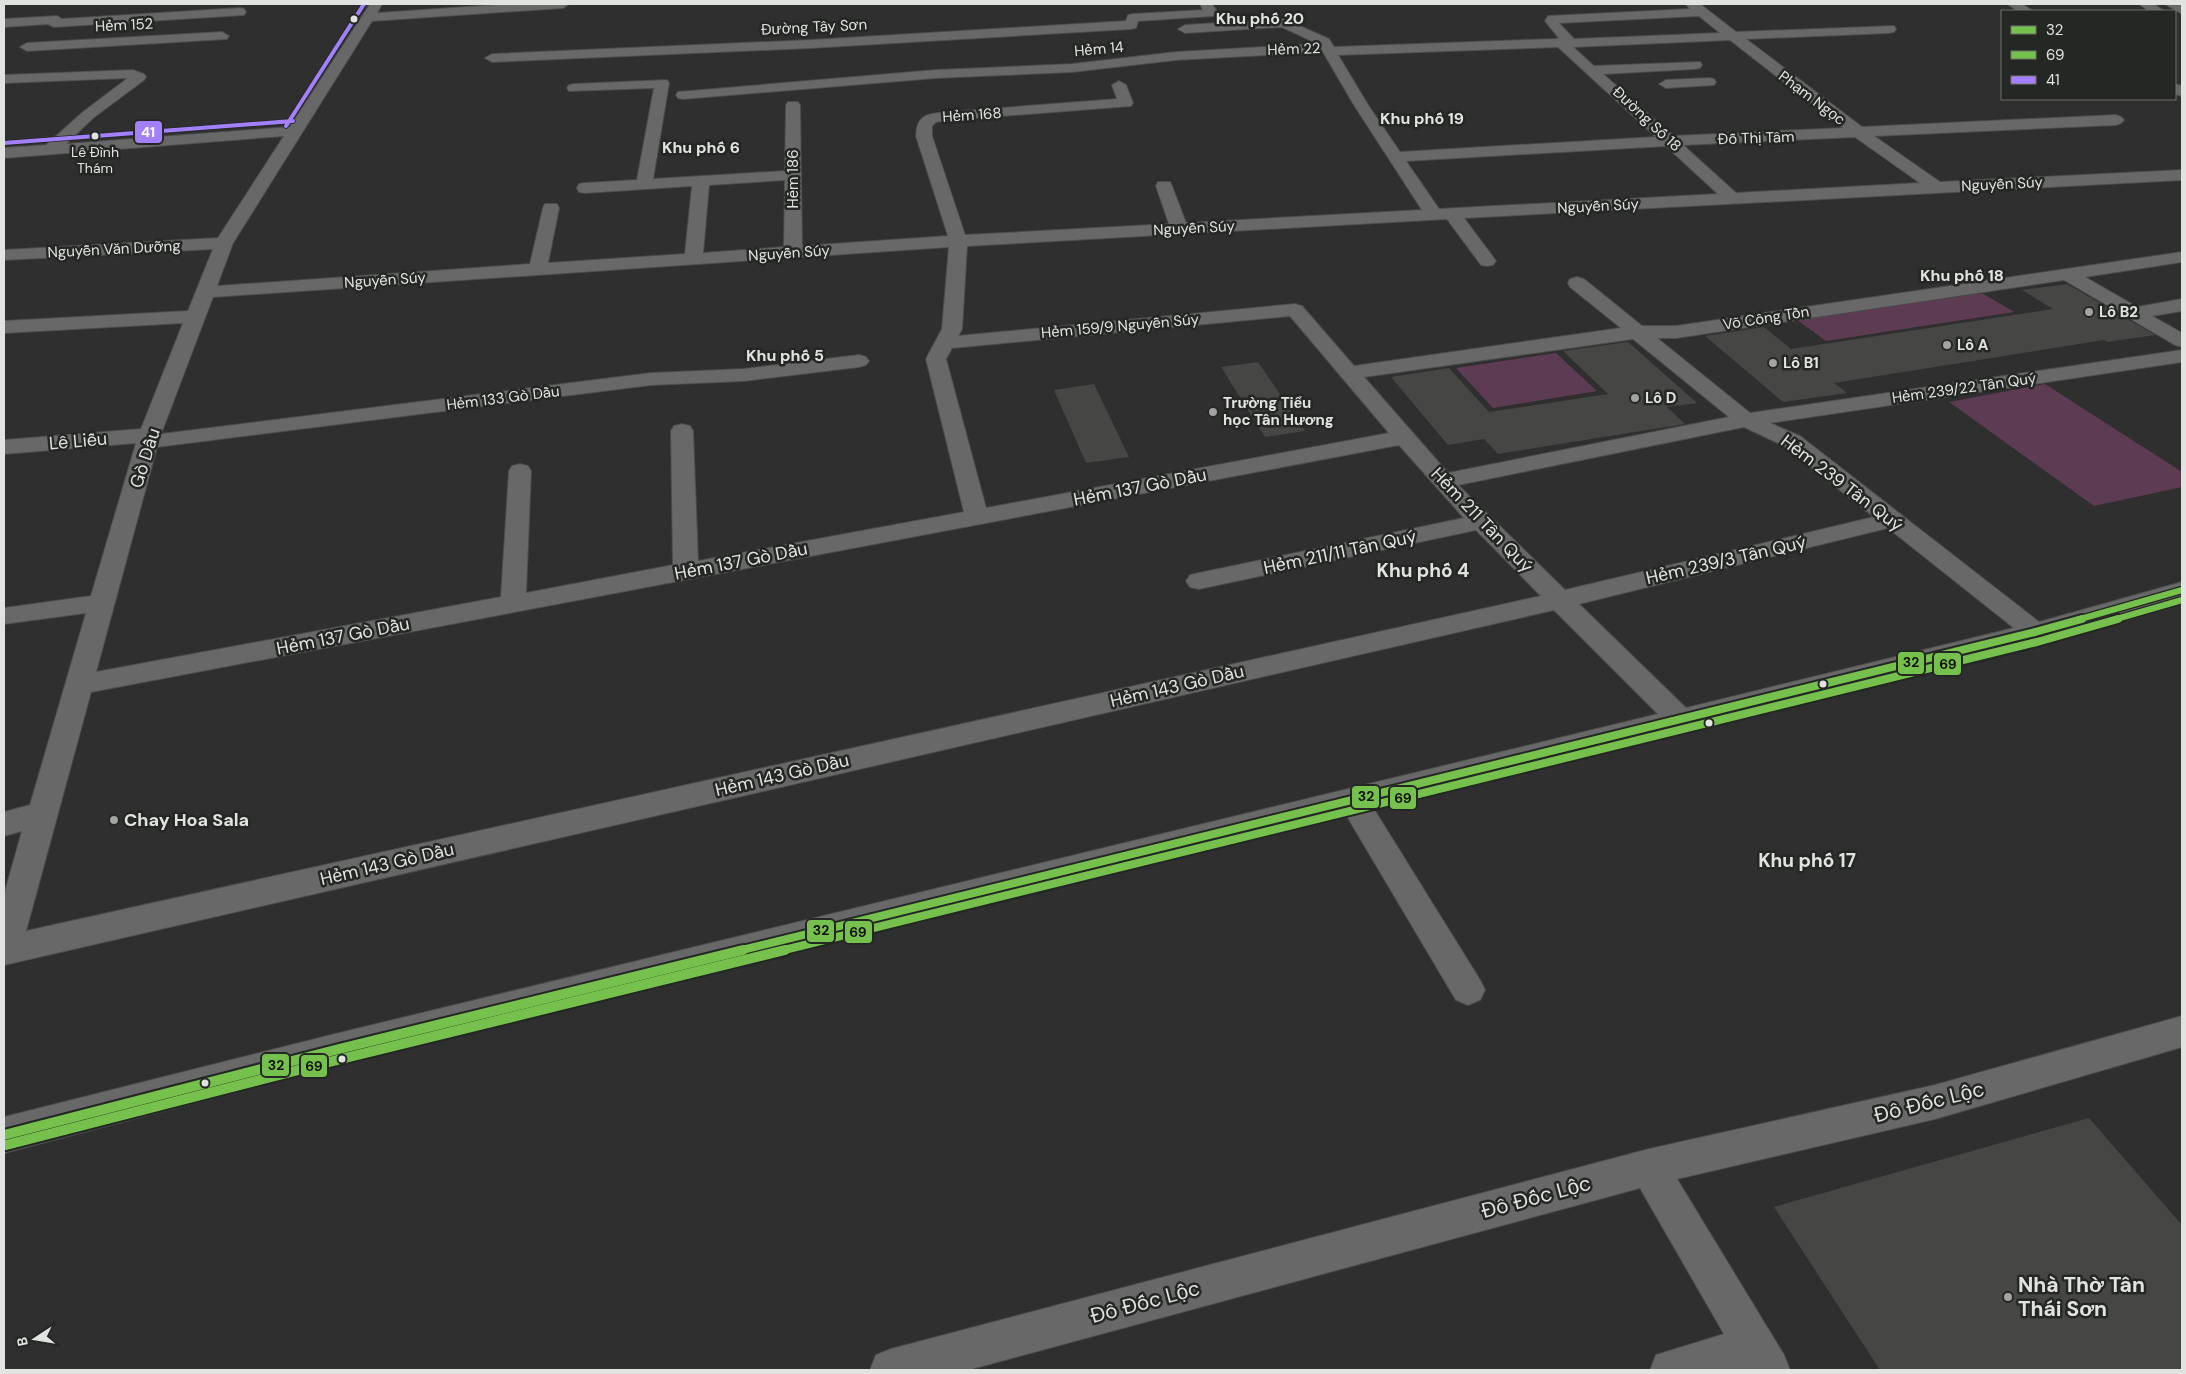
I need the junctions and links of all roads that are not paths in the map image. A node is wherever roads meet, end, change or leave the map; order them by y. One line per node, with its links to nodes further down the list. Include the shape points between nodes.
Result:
1 (215, 4): 13 (street)
2 (376, 4): 14 (street, Gò Dầu)
3 (563, 4): 14 (street)
4 (1206, 4): 22 (street, Đường Tây Sơn, via 1209,13 1135,25)
5 (2013, 4): 10 (street)
6 (2145, 4): 11 (street)
7 (2171, 4): 12 (street)
8 (1697, 8): 19 (street, Phạm Ngọc); 20 (street, Đường Số 18, via 1553,19)
9 (68, 9): 15 (street)
10 (2025, 10)
11 (2156, 10)
12 (2182, 10)
13 (206, 14): 15 (street); 15 (street, Hẻm 152, via 240,12 219,41 23,47)
14 (368, 17): 36 (street, Gò Dầu)
15 (56, 21): 16 (street)
16 (4, 23)
17 (1889, 29): 19 (street)
18 (1171, 30): 21 (street, via 1284,23 1324,42)
19 (1731, 35): 20 (street); 37 (street, Phạm Ngọc)
20 (1565, 42): 21 (street); 26 (street, Đường Số 18)
21 (1332, 54): 24 (street, Hẻm 22); 33 (street, Hẻm 14, via 1176,56 1072,68 936,74); 41 (street)
22 (584, 55): 23 (street, Đường Tây Sơn); 45 (street, via 573,91 662,83)
23 (492, 58)
24 (1318, 64)
25 (1695, 65): 26 (street)
26 (1593, 70): 32 (street, Đường Số 18)
27 (4, 79): 39 (street, via 134,74 139,77 88,115)
28 (1709, 82): 29 (street)
29 (1650, 84)
30 (1119, 85): 54 (street, Hẻm 168, via 1126,103 950,116 932,118 924,124 924,136)
31 (1631, 85): 32 (street)
32 (1611, 86): 38 (street, Đường Số 18)
33 (683, 95)
34 (793, 105): 42 (street, Hẻm 186)
35 (2116, 120): 37 (street, Đỗ Thị Tâm)
36 (294, 132): 39 (street); 55 (street, Gò Dầu)
37 (1862, 134): 38 (street, Đỗ Thị Tâm); 47 (street, Phạm Ngọc)
38 (1672, 141): 41 (street, Đỗ Thị Tâm); 49 (street, Đường Số 18)
39 (51, 149): 40 (street)
40 (4, 152)
41 (1395, 157): 52 (street)
42 (793, 175): 44 (street); 56 (street, Hẻm 186)
43 (2182, 175): 47 (street, Nguyễn Súy)
44 (701, 181): 45 (street); 59 (street)
45 (644, 184): 48 (street)
46 (1164, 186): 53 (street)
47 (1936, 187): 49 (street, Nguyễn Súy)
48 (585, 188)
49 (1732, 198): 51 (street, Nguyễn Súy)
50 (551, 208): 61 (street)
51 (1452, 214): 52 (street, Nguyễn Súy); 60 (street)
52 (1434, 215): 53 (street, Nguyễn Súy)
53 (1179, 229): 54 (street, Nguyễn Súy)
54 (958, 241): 56 (street, Nguyễn Súy); 72 (street, via 952,329)
55 (224, 243): 57 (street, Nguyễn Văn Dưỡng); 64 (street, Gò Dầu)
56 (793, 252): 59 (street, Nguyễn Súy)
57 (4, 255)
58 (2182, 257): 62 (street, Võ Công Tồn)
59 (693, 259): 61 (street, Nguyễn Súy)
60 (1487, 261)
61 (538, 269): 64 (street, Nguyễn Súy)
62 (2065, 273): 67 (street); 70 (street, Võ Công Tồn, via 1676,332)
63 (1577, 283): 70 (street, Hẻm 239 Tân Quý)
64 (206, 292): 68 (street, Gò Dầu)
65 (2182, 306): 67 (street)
66 (1295, 310): 72 (street, Hẻm 159/9 Nguyễn Súy); 75 (street, Hẻm 211 Tân Quý)
67 (2134, 313): 71 (street)
68 (196, 317): 69 (street); 79 (street, Gò Dầu)
69 (4, 327)
70 (1638, 332): 75 (street, Võ Công Tồn); 76 (street, Hẻm 239 Tân Quý)
71 (2182, 341)
72 (945, 343): 83 (street, via 936,358)
73 (2182, 356): 76 (street, Hẻm 239/22 Tân Quý)
74 (859, 361): 79 (street, Hẻm 133 Gò Dầu, via 744,375 651,379)
75 (1349, 373): 78 (street, Hẻm 211 Tân Quý)
76 (1746, 420): 82 (street); 84 (street, Hẻm 239 Tân Quý, via 1792,441)
77 (682, 431): 86 (street)
78 (1404, 437): 82 (street, Hẻm 211 Tân Quý); 83 (street, Hẻm 137 Gò Dầu)
79 (149, 439): 80 (street, Lê Liễu); 90 (street, Gò Dầu)
80 (4, 447)
81 (520, 471): 91 (street)
82 (1442, 481): 85 (street, Hẻm 211 Tân Quý)
83 (977, 517): 86 (street, Hẻm 137 Gò Dầu)
84 (1893, 520): 89 (street, Hẻm 239/3 Tân Quý); 93 (street, Hẻm 239 Tân Quý)
85 (1481, 522): 87 (street, Hẻm 211/11 Tân Quý); 89 (street, Hẻm 211 Tân Quý)
86 (686, 572): 91 (street, Hẻm 137 Gò Dầu)
87 (1199, 581)
88 (2182, 590): 93 (street)
89 (1560, 600): 95 (street, Hẻm 211 Tân Quý); 99 (street, Hẻm 143 Gò Dầu)
90 (102, 603): 92 (street); 94 (street, Gò Dầu)
91 (513, 604): 94 (street, Hẻm 137 Gò Dầu)
92 (4, 616)
93 (2035, 632): 95 (street)
94 (78, 685): 97 (street, Gò Dầu)
95 (1680, 719): 96 (street)
96 (1352, 800): 100 (street); 102 (street, via 339,1049)
97 (41, 814): 98 (street); 99 (street, Gò Dầu)
98 (4, 824)
99 (4, 950)
100 (1468, 990)
101 (2182, 1031): 103 (street, Đô Đốc Lộc, via 1935,1102)
102 (4, 1135)
103 (1649, 1167): 104 (street); 105 (street, Đô Đốc Lộc)
104 (1762, 1358): 106 (street)
105 (891, 1370)
106 (1671, 1370)

